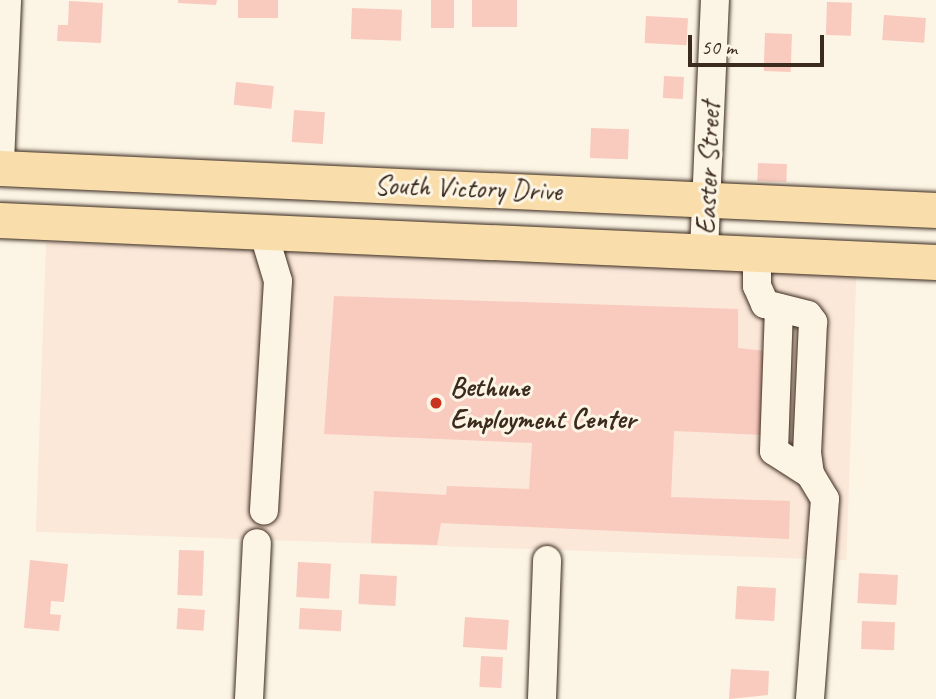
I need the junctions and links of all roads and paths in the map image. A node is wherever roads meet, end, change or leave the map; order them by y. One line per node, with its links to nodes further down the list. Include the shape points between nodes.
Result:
1 (7, 0): 3 (street)
2 (715, 0): 6 (street, Easter Street)
3 (0, 162)
4 (0, 168): 5 (main road, South Victory Drive)
5 (361, 183): 6 (main road, South Victory Drive); 10 (main road)
6 (707, 198): 7 (main road, South Victory Drive); 11 (street, Easter Street)
7 (936, 210)
8 (0, 220): 9 (main road, South Victory Drive)
9 (263, 232): 10 (main road, South Victory Drive); 14 (street, via 278,281)
10 (358, 236): 11 (main road, South Victory Drive)
11 (704, 251): 12 (main road, South Victory Drive)
12 (757, 254): 13 (main road, South Victory Drive); 19 (street, via 757,286 765,304 808,315 813,322 807,453 810,474 825,499)
13 (936, 262)
14 (264, 511)
15 (257, 543): 17 (street)
16 (547, 560): 18 (street)
17 (249, 699)
18 (542, 699)
19 (810, 699)

